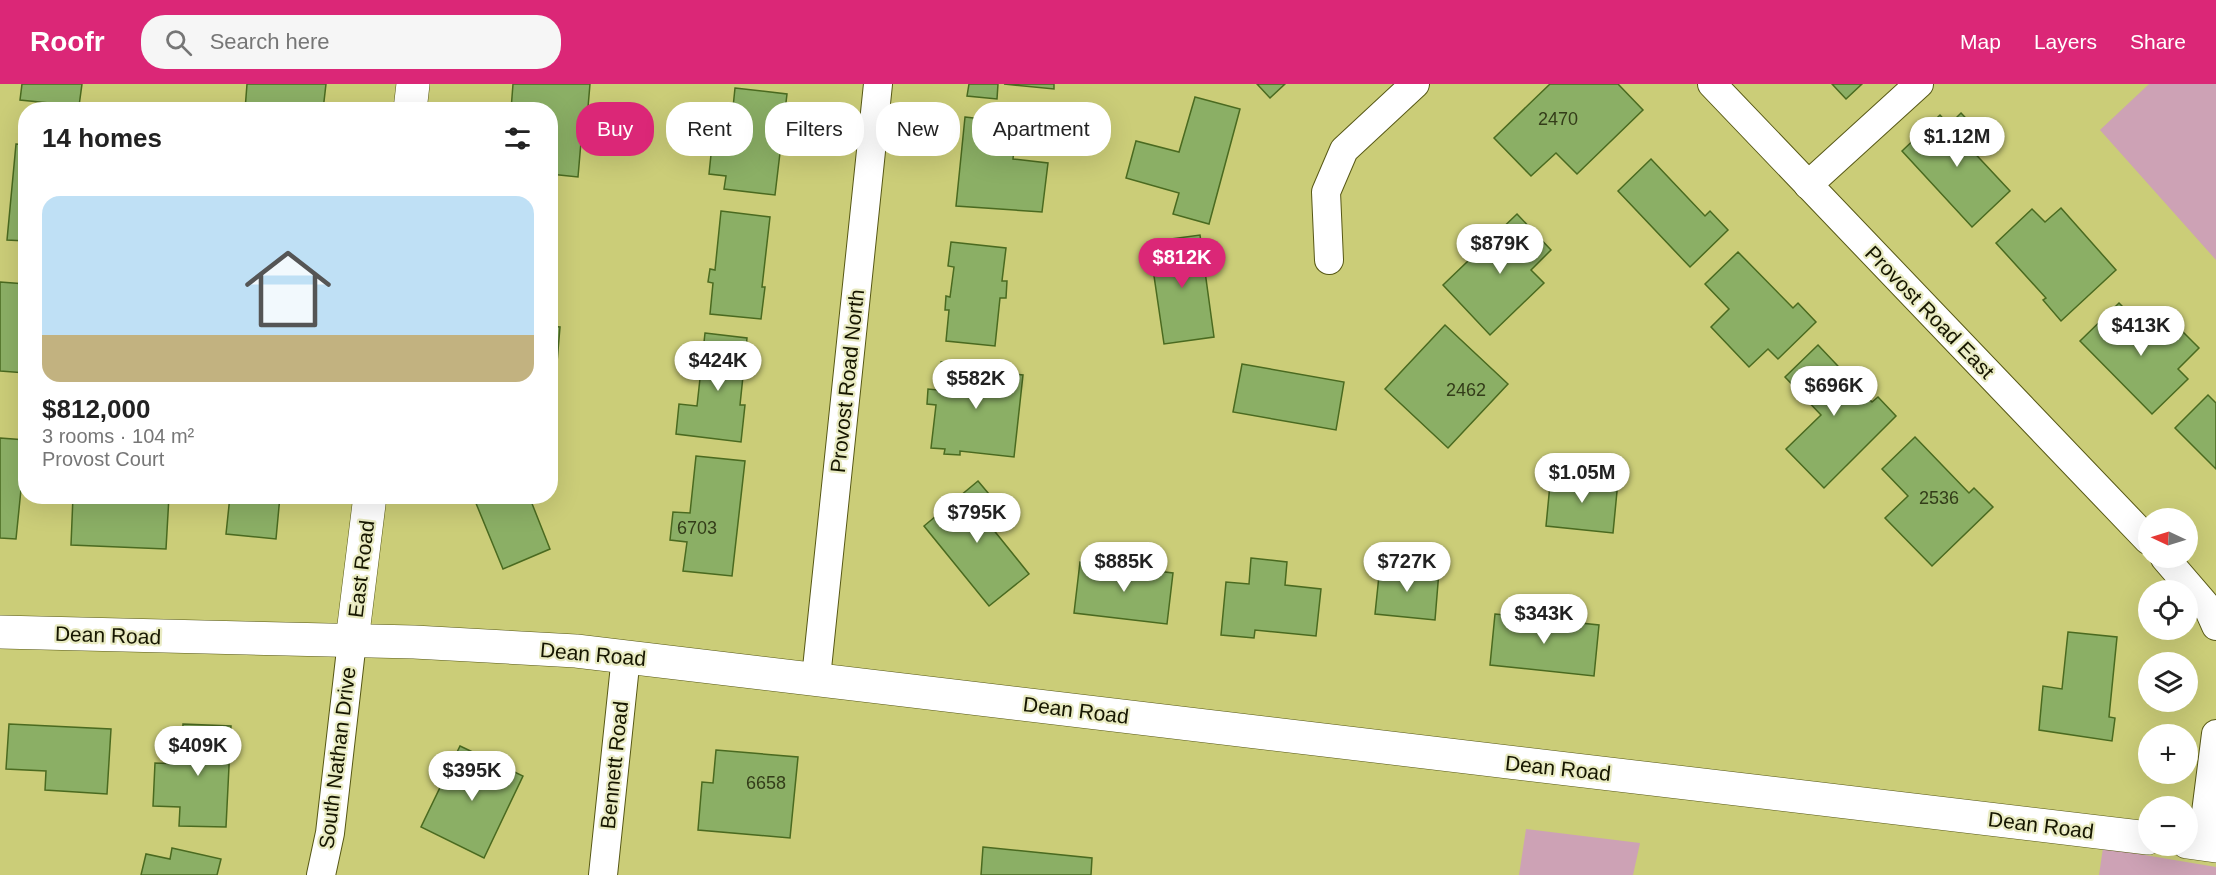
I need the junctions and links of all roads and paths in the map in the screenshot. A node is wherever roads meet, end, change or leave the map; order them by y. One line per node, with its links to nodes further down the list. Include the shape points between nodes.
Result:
1 (413, 84): 6 (main road)
2 (878, 84): 16 (street, Provost Road North)
3 (1415, 84): 8 (street, via 1344,150 1326,192)
4 (1712, 84): 7 (street, Provost Road East)
5 (1919, 84): 7 (street)
6 (411, 102)
7 (1808, 185): 10 (street, Provost Road East)
8 (1329, 260)
9 (369, 504): 14 (main road, East Road)
10 (2138, 530)
11 (2174, 568): 12 (street, via 2208,608)
12 (2216, 626)
13 (0, 632): 14 (main road, Dean Road)
14 (352, 641): 15 (main road, Dean Road, via 426,642); 20 (street, South Nathan Drive, via 330,833)
15 (626, 656): 16 (main road, Dean Road); 21 (street, Bennett Road)
16 (816, 678): 18 (main road, Dean Road)
17 (2216, 734): 19 (street)
18 (2138, 837)
19 (2202, 844)
20 (321, 875)
21 (603, 875)

